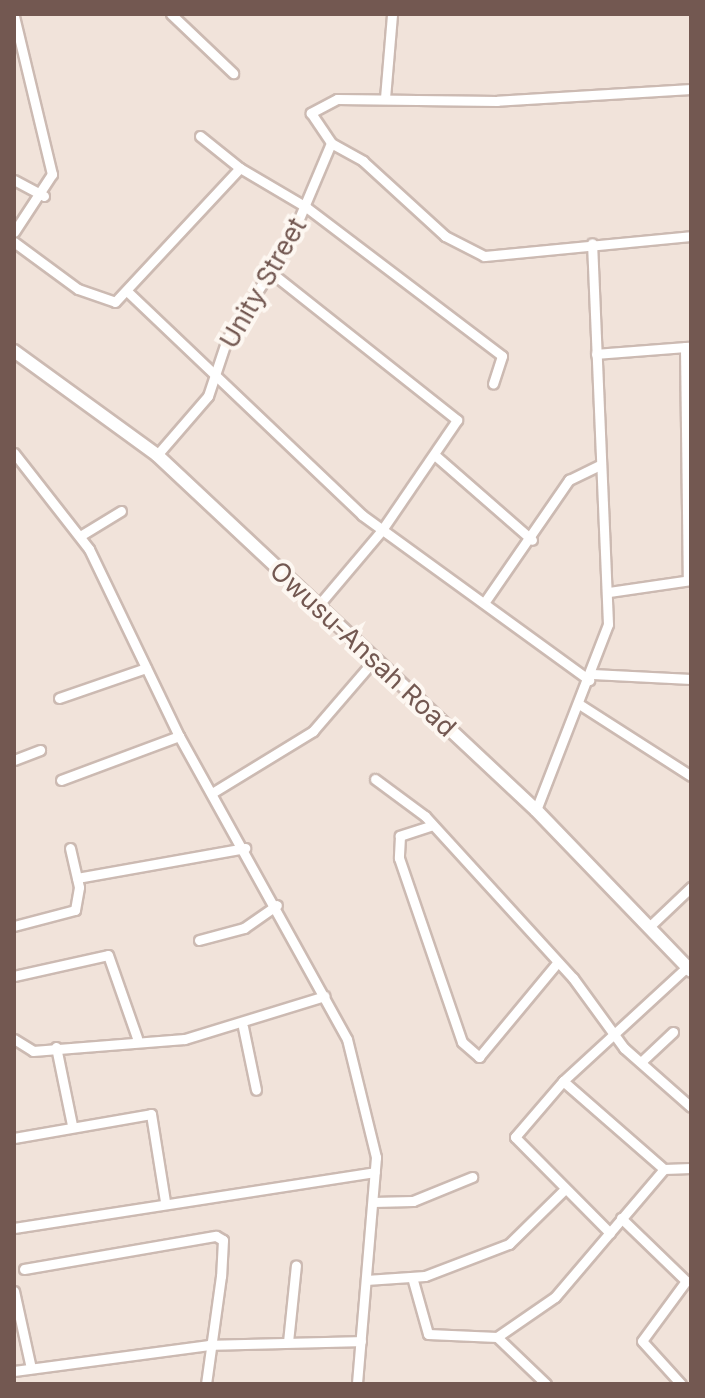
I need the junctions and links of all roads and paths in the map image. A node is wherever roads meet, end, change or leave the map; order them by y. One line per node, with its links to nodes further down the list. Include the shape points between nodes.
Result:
1 (171, 14): 4 (street)
2 (392, 14): 6 (street)
3 (14, 16): 11 (street, via 52,174)
4 (233, 73)
5 (691, 89): 6 (street, via 497,101)
6 (385, 98): 8 (street, via 315,107 313,122)
7 (200, 136): 9 (street)
8 (331, 143): 12 (street, Unity Street); 16 (street, via 363,161 467,250 504,259)
9 (240, 168): 12 (street); 18 (street)
10 (14, 180): 11 (street)
11 (44, 196): 13 (street)
12 (306, 207): 17 (street, Unity Street); 23 (street, via 502,356)
13 (14, 232)
14 (691, 236): 16 (street)
15 (14, 242): 18 (street, via 101,301)
16 (592, 243): 21 (street)
17 (273, 274): 22 (street, Unity Street, via 227,339); 27 (street, via 456,416)
18 (129, 293): 22 (street)
19 (688, 347): 21 (street); 24 (street)
20 (14, 351): 26 (street, Owusu-Ansah Road)
21 (596, 354): 28 (street)
22 (215, 376): 26 (street, Unity Street, via 198,409); 31 (street)
23 (493, 384)
24 (687, 437): 30 (street)
25 (14, 454): 32 (street)
26 (157, 455): 37 (street, Owusu-Ansah Road)
27 (437, 457): 31 (street); 33 (street)
28 (600, 465): 33 (street, via 577,471); 35 (street)
29 (121, 511): 32 (street)
30 (688, 516): 34 (street)
31 (382, 530): 36 (street); 37 (street)
32 (80, 536): 39 (street)
33 (532, 540): 36 (street)
34 (690, 580): 35 (street)
35 (609, 592): 40 (street, via 605,641)
36 (484, 603): 40 (street)
37 (317, 607): 38 (street, Owusu-Ansah Road)
38 (374, 660): 50 (street, via 313,731); 51 (street, Owusu-Ansah Road)
39 (146, 668): 42 (street); 44 (street)
40 (590, 677): 41 (street); 43 (street)
41 (691, 679)
42 (59, 698)
43 (579, 704): 47 (street); 51 (street)
44 (179, 736): 49 (street); 50 (street)
45 (40, 750): 46 (street)
46 (14, 760)
47 (691, 776)
48 (375, 779): 52 (street)
49 (61, 780)
50 (212, 793): 54 (street)
51 (536, 810): 59 (street, Owusu-Ansah Road)
52 (430, 826): 61 (street); 61 (street, via 400,836 399,858 462,1042 479,1057)
53 (70, 848): 55 (street)
54 (245, 848): 55 (street); 57 (street)
55 (77, 878): 58 (street, via 75,910)
56 (691, 887): 59 (street)
57 (277, 905): 60 (street, via 244,928); 64 (street)
58 (14, 926)
59 (650, 926): 62 (street, Owusu-Ansah Road)
60 (199, 940)
61 (557, 963): 67 (street)
62 (689, 969): 67 (street)
63 (14, 976): 68 (street, via 108,955)
64 (325, 996): 65 (street); 79 (street, via 362,1090)
65 (243, 1027): 68 (street, via 185,1039); 73 (street)
66 (673, 1032): 71 (street)
67 (615, 1035): 71 (street); 72 (street)
68 (137, 1038): 70 (street)
69 (14, 1039): 70 (street, via 26,1050)
70 (56, 1047): 75 (street)
71 (641, 1062): 74 (street)
72 (563, 1081): 78 (street); 81 (street, via 515,1137)
73 (256, 1090)
74 (691, 1107)
75 (72, 1125): 76 (street); 82 (street, via 151,1114)
76 (14, 1138)
77 (691, 1168): 78 (street)
78 (664, 1169): 84 (street)
79 (375, 1172): 82 (street); 83 (street)
80 (472, 1177): 83 (street, via 413,1201)
81 (564, 1190): 86 (street); 89 (street, via 509,1244)
82 (165, 1201): 85 (street)
83 (373, 1202): 90 (street)
84 (621, 1218): 86 (street); 101 (street, via 686,1281 642,1341)
85 (14, 1228)
86 (610, 1233): 92 (street, via 555,1297)
87 (296, 1265): 94 (street)
88 (24, 1269): 95 (street, via 216,1236 223,1240)
89 (412, 1277): 90 (street); 92 (street, via 428,1334)
90 (366, 1280): 93 (street)
91 (14, 1291): 96 (street)
92 (497, 1337): 100 (street)
93 (361, 1341): 94 (street); 99 (street)
94 (288, 1342): 95 (street)
95 (209, 1345): 96 (street); 98 (street)
96 (31, 1368): 97 (street)
97 (14, 1371)
98 (206, 1384)
99 (357, 1384)
100 (546, 1384)
101 (681, 1384)

